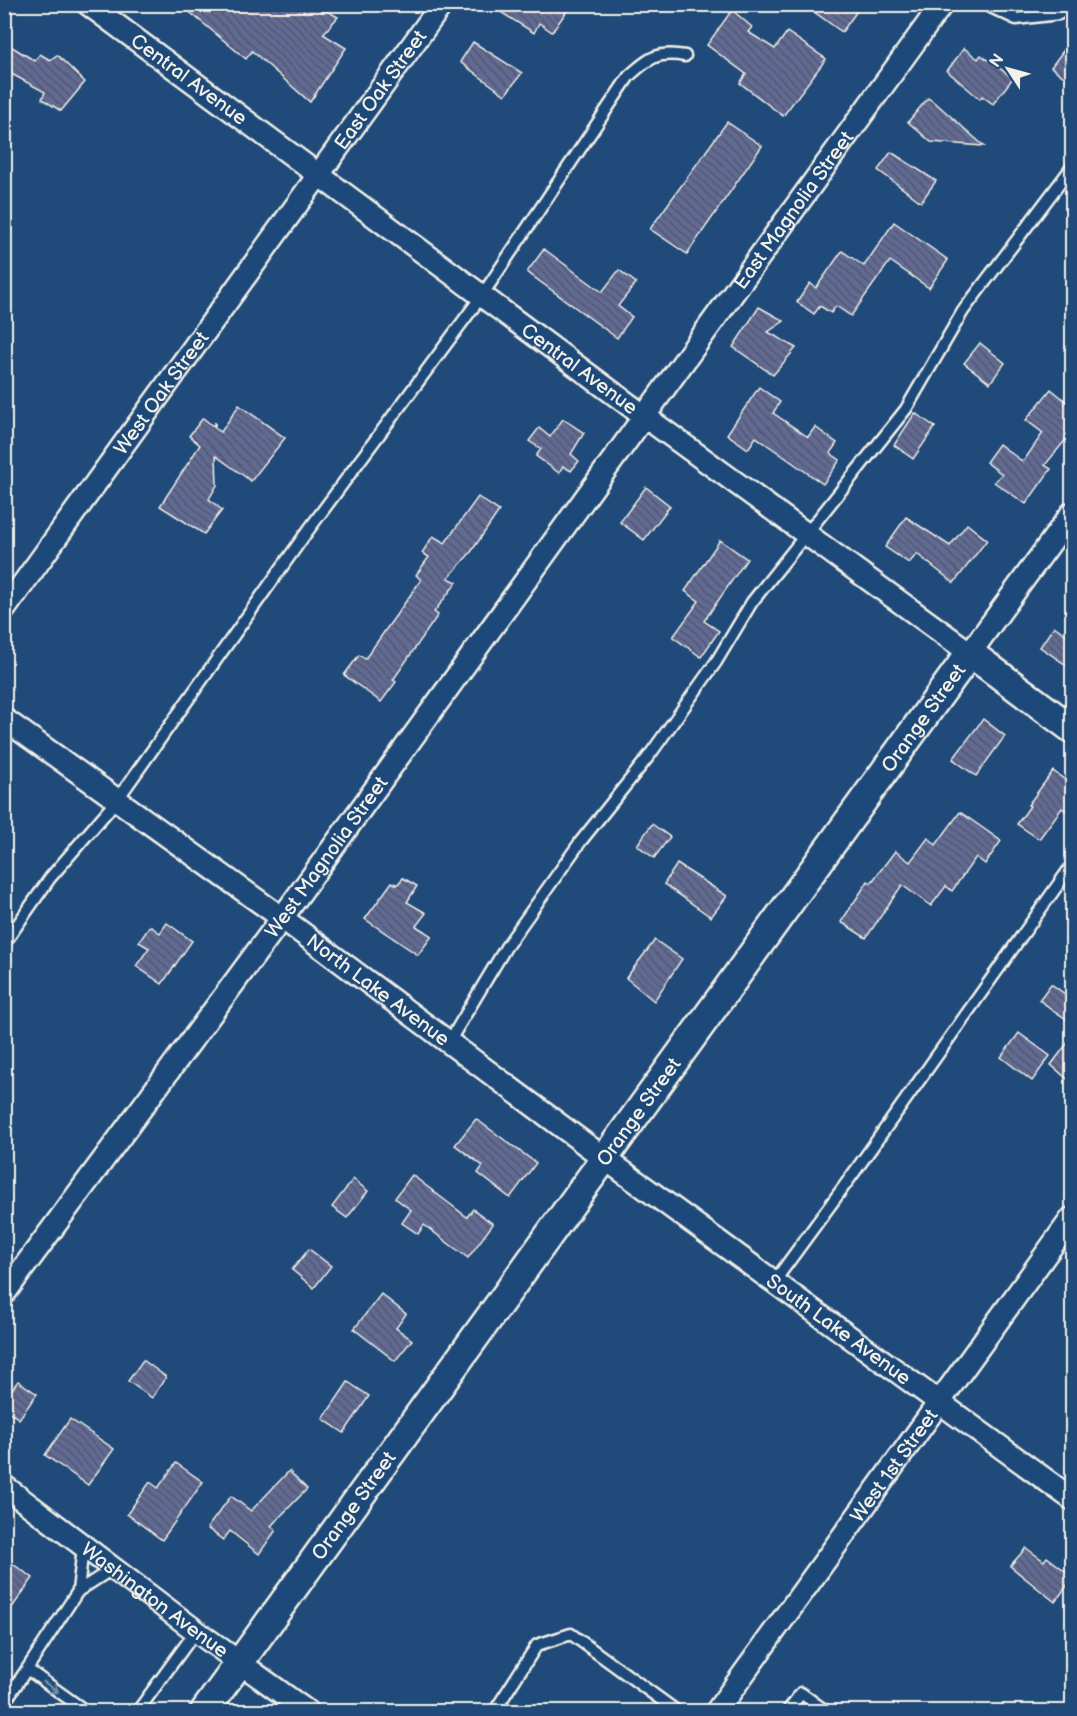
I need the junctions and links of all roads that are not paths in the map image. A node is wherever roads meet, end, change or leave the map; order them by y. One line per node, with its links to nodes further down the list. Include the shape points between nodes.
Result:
1 (442, 4): 8 (street, East Oak Street)
2 (942, 4): 10 (street, East Magnolia Street)
3 (984, 4): 4 (lane, via 1016,19 1059,14)
4 (1070, 4)
5 (94, 6): 8 (street, Central Avenue)
6 (685, 56): 9 (lane, via 669,53 647,59 628,76)
7 (1072, 167): 12 (lane, via 963,311 906,409)
8 (319, 176): 9 (street, Central Avenue); 13 (street, West Oak Street)
9 (481, 297): 10 (street, Central Avenue); 17 (lane)
10 (644, 416): 12 (street, Central Avenue); 19 (street, West Magnolia Street)
11 (1072, 513): 14 (street, Orange Street)
12 (805, 533): 14 (street, Central Avenue); 21 (lane, via 752,602 716,662 650,756 581,841 506,947)
13 (4, 610)
14 (970, 653): 16 (street, Central Avenue); 22 (street, Orange Street)
15 (4, 719): 17 (street, North Lake Avenue)
16 (1072, 729)
17 (117, 800): 19 (street, North Lake Avenue); 20 (lane, via 50,878)
18 (1072, 865): 24 (lane)
19 (282, 918): 21 (street, North Lake Avenue); 25 (street, West Magnolia Street)
20 (4, 944)
21 (449, 1042): 22 (street, North Lake Avenue)
22 (604, 1158): 24 (street, South Lake Avenue); 33 (street, Orange Street)
23 (1072, 1218): 26 (street, West 1st Street)
24 (774, 1282): 26 (street, South Lake Avenue)
25 (4, 1294)
26 (940, 1403): 28 (street, South Lake Avenue); 42 (street, West 1st Street)
27 (4, 1486): 29 (street, Washington Avenue)
28 (1072, 1499)
29 (82, 1547): 30 (street, Washington Avenue); 31 (lane)
30 (112, 1569): 31 (lane); 32 (street, Washington Avenue)
31 (78, 1591): 34 (lane)
32 (196, 1631): 33 (street, Washington Avenue); 37 (lane)
33 (241, 1661): 38 (street, Orange Street); 39 (street, Washington Avenue)
34 (27, 1669): 35 (lane, via 6,1700); 36 (lane, one-way to 36)
35 (8, 1712)
36 (87, 1712)
37 (137, 1712)
38 (204, 1712)
39 (308, 1712)
40 (494, 1712): 41 (lane, via 537,1646 571,1634)
41 (678, 1712)
42 (716, 1712)
43 (787, 1712): 44 (lane, via 801,1693)
44 (827, 1712)

